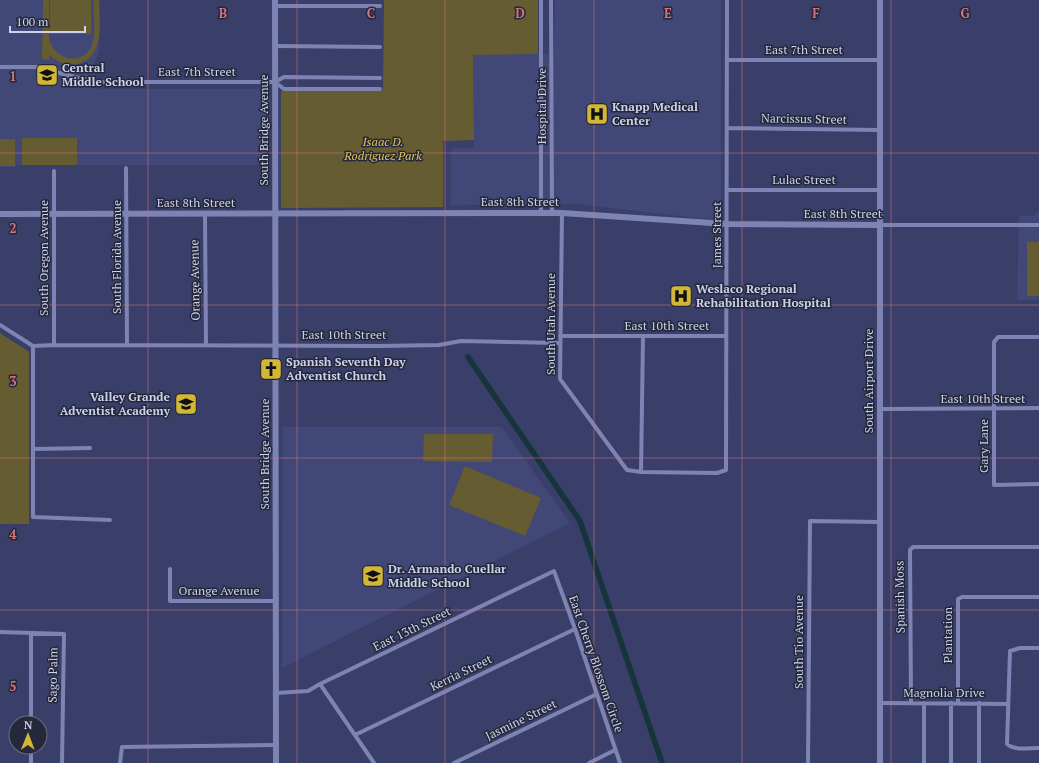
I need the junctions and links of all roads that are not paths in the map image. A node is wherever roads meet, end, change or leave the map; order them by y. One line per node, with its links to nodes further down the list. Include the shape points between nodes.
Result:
1 (541, 0): 21 (street, Hospital Drive)
2 (551, 0): 22 (street, Hospital Drive)
3 (727, 0): 9 (street, James Street)
4 (880, 0): 10 (street, South Airport Drive)
5 (275, 3): 6 (street); 7 (street, South Bridge Avenue)
6 (380, 6)
7 (276, 46): 8 (street); 13 (street, South Bridge Avenue)
8 (380, 47)
9 (727, 60): 10 (street, East 7th Street); 15 (street, James Street)
10 (881, 60): 16 (street, South Airport Drive)
11 (0, 66): 13 (street, East 7th Street, via 36,67 100,82)
12 (380, 78): 13 (street, East 7th Street, via 284,78)
13 (275, 82): 14 (street, East 7th Street, via 284,89); 26 (street, South Bridge Avenue)
14 (380, 89)
15 (727, 128): 16 (street, Narcissus Street); 19 (street, James Street)
16 (880, 130): 20 (street, South Airport Drive)
17 (126, 168): 28 (street, South Florida Avenue)
18 (54, 171): 27 (street, South Oregon Avenue)
19 (727, 190): 20 (street, Lulac Street); 29 (street, James Street)
20 (880, 190): 30 (street, South Airport Drive)
21 (541, 213): 22 (street, East 8th Street); 26 (street, East 8th Street)
22 (552, 213): 23 (street, East 8th Street)
23 (562, 213): 29 (street, East 8th Street); 33 (street, South Utah Avenue)
24 (0, 214): 27 (street, East 8th Street)
25 (205, 214): 26 (street, East 8th Street); 28 (street, East 8th Street); 42 (street, Orange Avenue)
26 (275, 214): 40 (street, South Bridge Avenue)
27 (54, 215): 28 (street, East 8th Street); 38 (street, South Oregon Avenue)
28 (126, 215): 39 (street, South Florida Avenue)
29 (727, 224): 30 (street, East 8th Street); 35 (street, James Street)
30 (880, 225): 31 (street, East 8th Street); 45 (street, South Airport Drive)
31 (1039, 225)
32 (0, 325): 41 (street)
33 (560, 336): 34 (street, East 10th Street); 37 (street, South Utah Avenue)
34 (643, 336): 35 (street, East 10th Street); 48 (street)
35 (726, 336): 48 (street, James Street, via 726,470 717,473)
36 (1039, 337): 43 (street, Gary Lane, via 998,337 994,342)
37 (560, 343): 40 (street, East 10th Street, via 461,341 424,345); 48 (street, South Utah Avenue, via 560,379 627,470)
38 (54, 345): 39 (street, East 10th Street); 41 (street, East 10th Street)
39 (127, 345): 42 (street, East 10th Street)
40 (276, 345): 42 (street, East 10th Street); 56 (street, South Bridge Avenue)
41 (33, 346): 47 (street)
42 (206, 346)
43 (994, 408): 44 (street, East 10th Street); 45 (street, East 10th Street); 49 (street, Gary Lane, via 994,485)
44 (1039, 408)
45 (880, 409): 51 (street, South Airport Drive)
46 (90, 448): 47 (street)
47 (34, 449): 50 (street, via 33,517)
48 (642, 472)
49 (1039, 484)
50 (110, 520)
51 (880, 522): 64 (street, South Airport Drive); 83 (street, South Tio Avenue, via 810,521)
52 (1039, 546): 65 (street, Spanish Moss, via 913,547 910,550)
53 (170, 569): 56 (street, Orange Avenue, via 170,601)
54 (554, 571): 57 (street, East Cherry Blossom Circle); 61 (street, East 13th Street)
55 (1039, 597): 68 (street, Plantation, via 958,599)
56 (276, 601): 62 (street, South Bridge Avenue)
57 (575, 629): 63 (street, East Cherry Blossom Circle); 72 (street, Kerria Street)
58 (0, 632): 59 (street)
59 (31, 633): 71 (street); 76 (street, Sago Palm, via 64,634)
60 (1039, 648): 70 (street, via 1010,651)
61 (320, 684): 62 (street, East 13th Street, via 308,691); 72 (street)
62 (276, 693): 73 (street, South Bridge Avenue)
63 (597, 694): 75 (street, East Cherry Blossom Circle); 80 (street, Jasmine Street)
64 (880, 703): 65 (street, Magnolia Drive); 84 (street, South Airport Drive)
65 (911, 703): 66 (street, Magnolia Drive)
66 (924, 703): 67 (street, Magnolia Drive); 85 (street)
67 (951, 703): 68 (street, Magnolia Drive); 86 (street)
68 (958, 703): 69 (street, Magnolia Drive)
69 (979, 703): 70 (street, Magnolia Drive); 87 (street)
70 (1008, 704): 74 (street, via 1007,744 1017,748)
71 (31, 715)
72 (355, 735): 79 (street)
73 (276, 745): 77 (street, via 122,747); 78 (street, South Bridge Avenue)
74 (1039, 748)
75 (615, 750): 81 (street); 82 (street, East Cherry Blossom Circle)
76 (62, 763)
77 (120, 763)
78 (276, 763)
79 (374, 763)
80 (454, 763)
81 (589, 763)
82 (620, 763)
83 (808, 763)
84 (880, 763)
85 (924, 763)
86 (951, 763)
87 (979, 763)

